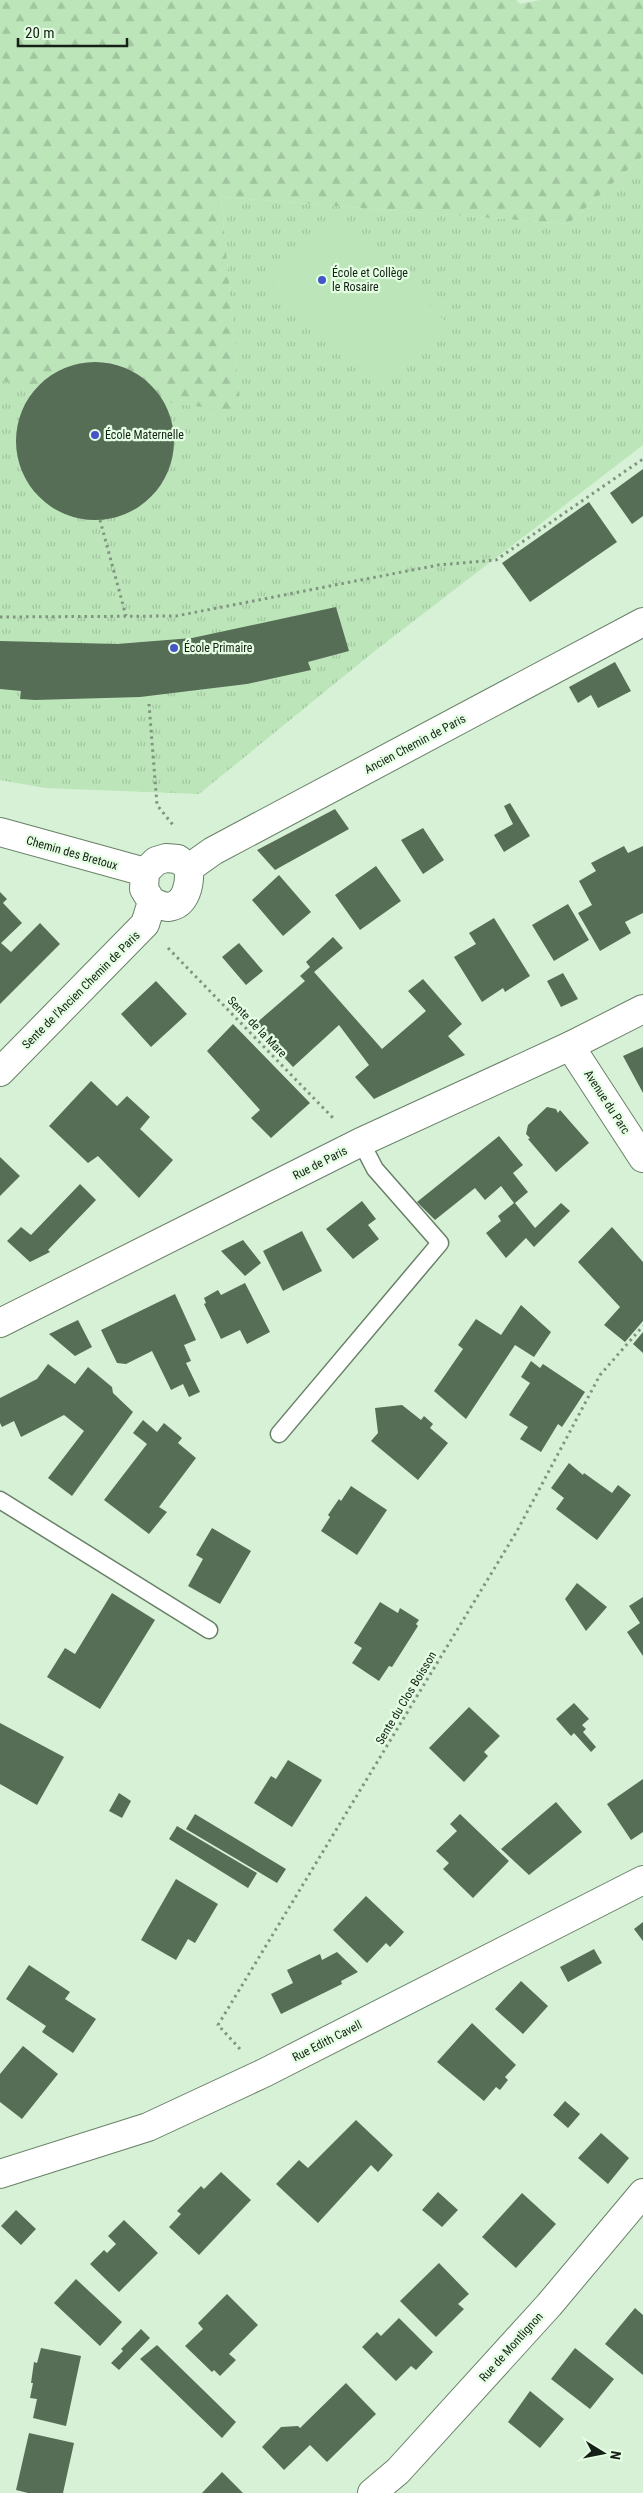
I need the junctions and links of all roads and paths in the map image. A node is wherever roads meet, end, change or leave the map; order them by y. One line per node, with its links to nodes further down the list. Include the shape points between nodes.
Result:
1 (643, 459): 3 (path, via 496,560 438,565 176,616)
2 (100, 520): 3 (path)
3 (126, 616): 4 (path)
4 (0, 617)
5 (643, 622): 8 (street, Ancien Chemin de Paris, via 222,846)
6 (150, 704): 8 (path, via 157,805)
7 (0, 832): 9 (street, Chemin des Bretoux)
8 (195, 865): 9 (street, via 166,858 156,861); 10 (street, via 190,886 181,901)
9 (145, 872): 10 (street)
10 (148, 913): 13 (street, Sente de l'Ancien Chemin de Paris); 14 (path, Sente de la Mare)
11 (643, 1009): 12 (street, Rue de Paris)
12 (570, 1046): 14 (street, Rue de Paris); 15 (street, Avenue du Parc)
13 (0, 1072)
14 (355, 1145): 16 (street, Rue de Paris); 18 (lane, via 440,1242)
15 (643, 1158)
16 (0, 1323)
17 (643, 1326): 22 (path, Sente du Clos Boisson, via 600,1375 517,1531 218,2025)
18 (279, 1434)
19 (0, 1500): 20 (lane)
20 (209, 1630)
21 (643, 1880): 22 (street, Rue Edith Cavell)
22 (264, 2073): 23 (street, Rue Edith Cavell, via 148,2127)
23 (0, 2174)
24 (643, 2193): 25 (street, Rue de Montlignon, via 531,2324 398,2471)
25 (372, 2493)

